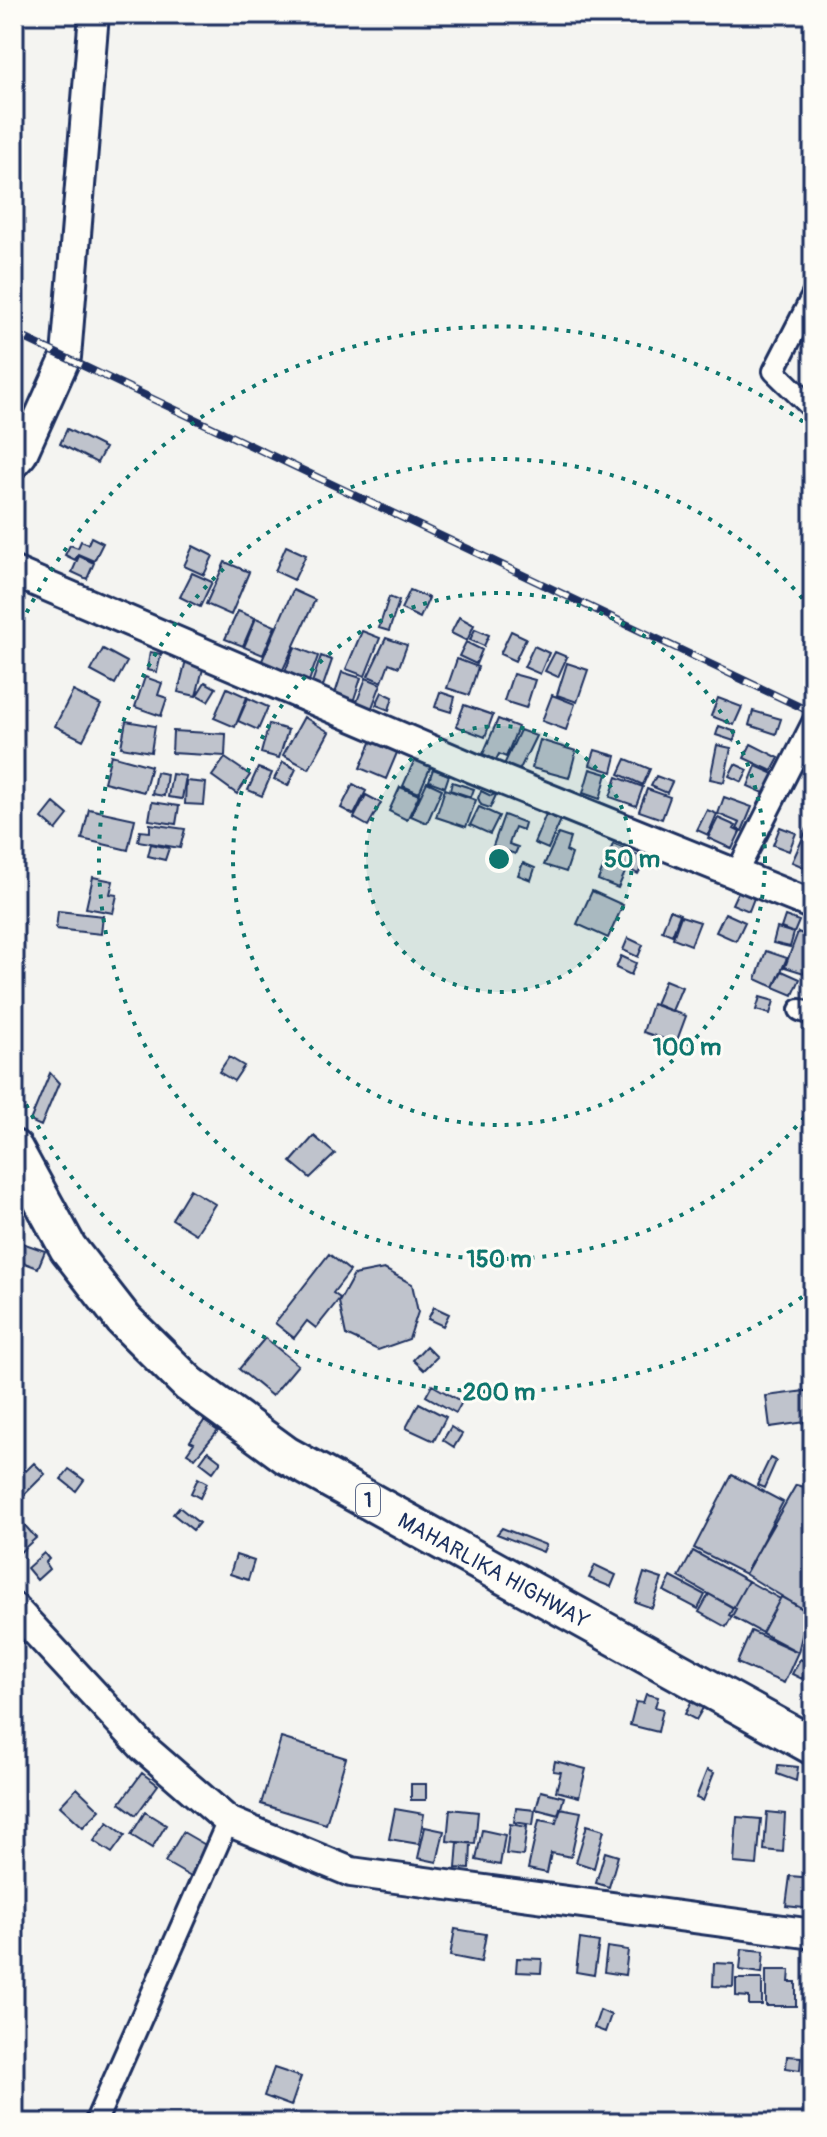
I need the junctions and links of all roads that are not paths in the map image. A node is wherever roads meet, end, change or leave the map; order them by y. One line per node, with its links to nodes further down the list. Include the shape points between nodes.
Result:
1 (94, 14): 4 (street, via 66,357)
2 (813, 295): 3 (street, via 774,371)
3 (813, 409)
4 (14, 464)
5 (14, 572): 7 (street)
6 (813, 722): 7 (street)
7 (736, 874): 8 (street)
8 (813, 905)
9 (14, 1149): 11 (highway, MAHARLIKA HIGHWAY / 1, via 68,1248 124,1320 189,1384 286,1455)
10 (14, 1608): 12 (street, via 144,1748)
11 (813, 1746)
12 (228, 1821): 13 (street, via 351,1872); 14 (street)
13 (813, 1934)
14 (95, 2123)

